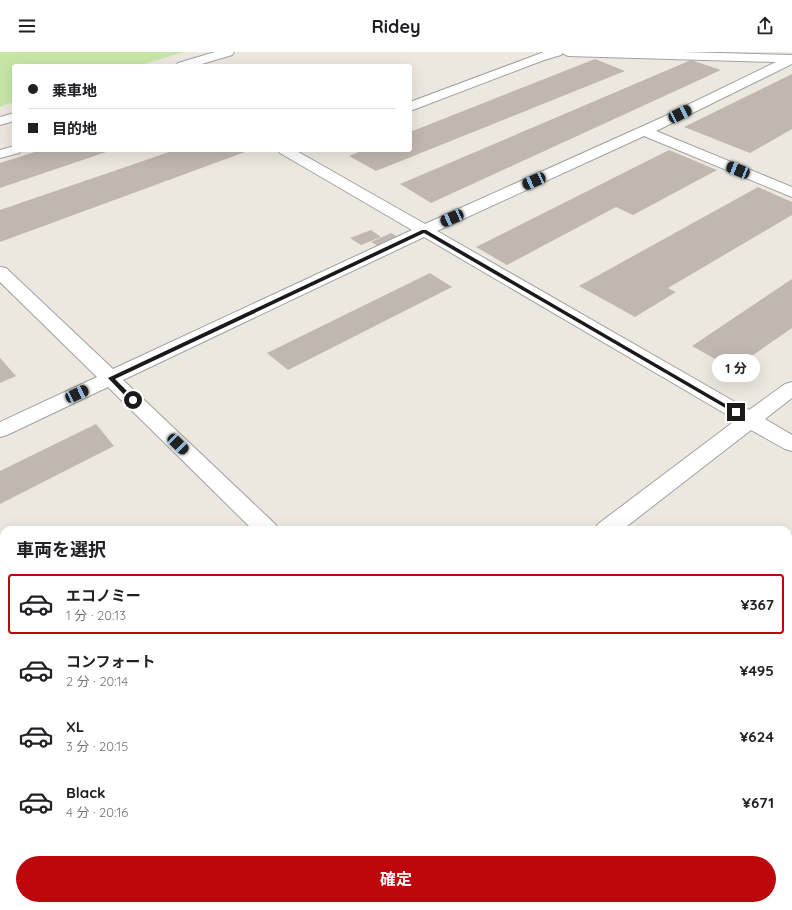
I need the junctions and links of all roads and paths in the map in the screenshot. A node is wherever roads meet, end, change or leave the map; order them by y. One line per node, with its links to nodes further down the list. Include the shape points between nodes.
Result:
1 (228, 52): 5 (street)
2 (558, 52): 6 (street)
3 (568, 52): 4 (street)
4 (792, 59): 9 (street)
5 (189, 64)
6 (412, 106)
7 (12, 118): 8 (street)
8 (0, 121)
9 (644, 131): 13 (street); 14 (street)
10 (12, 151): 12 (street)
11 (288, 152): 14 (street)
12 (0, 154)
13 (792, 192)
14 (424, 231): 16 (street); 18 (street)
15 (0, 272): 16 (street)
16 (111, 378): 19 (street); 21 (street)
17 (792, 388): 18 (street)
18 (750, 420): 20 (street); 22 (street)
19 (0, 430)
20 (792, 444)
21 (264, 526)
22 (611, 526)

